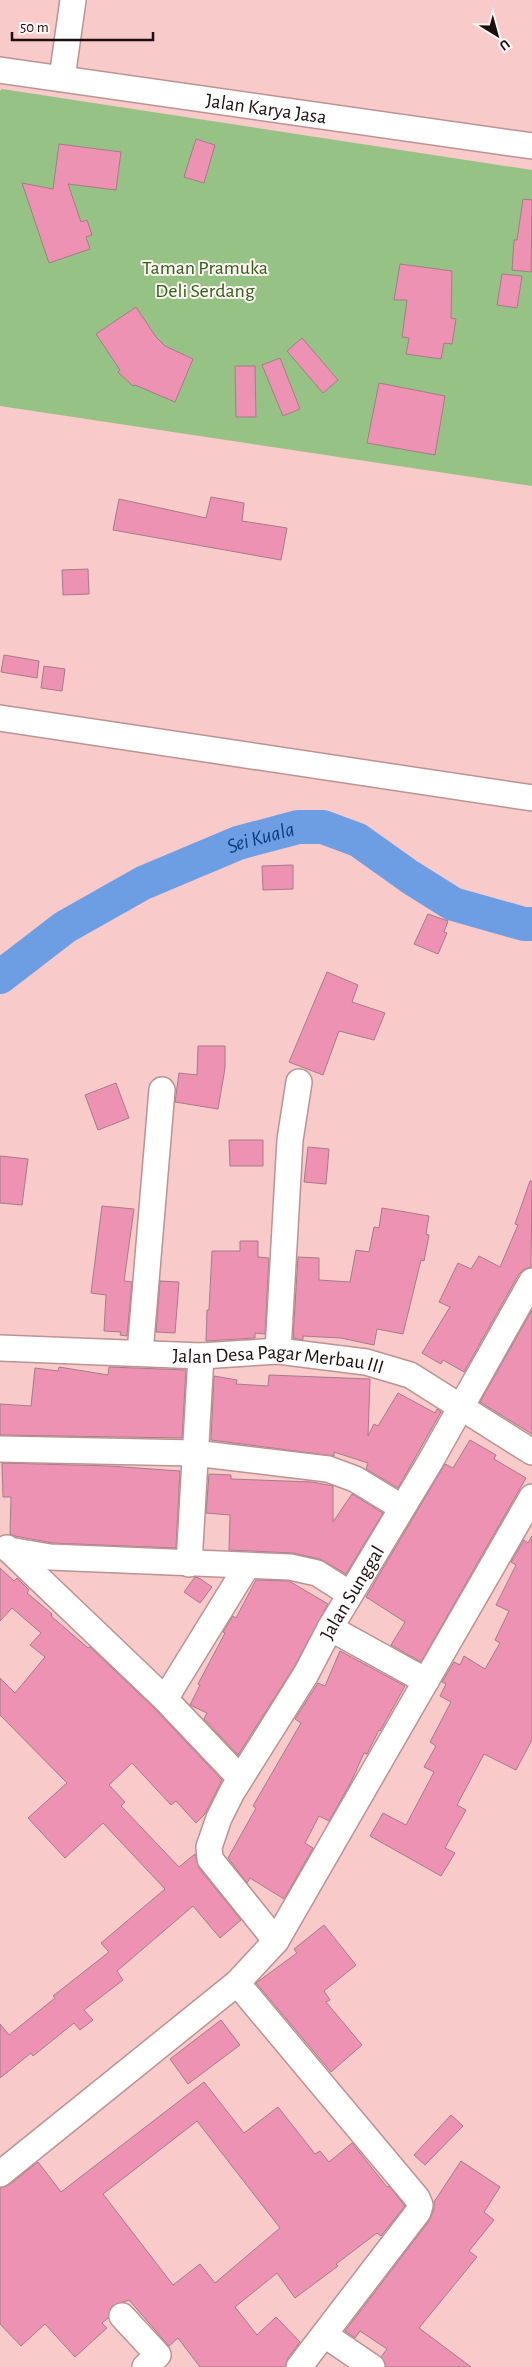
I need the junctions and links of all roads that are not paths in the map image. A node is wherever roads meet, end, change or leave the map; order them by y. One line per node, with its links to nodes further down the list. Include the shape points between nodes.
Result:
1 (73, 0): 3 (street)
2 (0, 70): 3 (street, Jalan Karya Jasa)
3 (62, 78): 4 (street, Jalan Karya Jasa)
4 (532, 146)
5 (0, 718): 6 (street)
6 (532, 798)
7 (299, 1082): 11 (street, via 290,1148)
8 (162, 1090): 12 (street)
9 (532, 1281): 14 (street, Jalan Sunggal)
10 (0, 1348): 12 (street, Jalan Desa Pagar Merbau III)
11 (278, 1351): 13 (street, Jalan Desa Pagar Merbau III); 14 (street, Jalan Desa Pagar Merbau III, via 366,1362 410,1375)
12 (140, 1353): 13 (street, Jalan Desa Pagar Merbau III)
13 (201, 1356): 17 (street)
14 (461, 1405): 16 (street, Jalan Desa Pagar Merbau III); 19 (street, Jalan Sunggal)
15 (0, 1449): 17 (street)
16 (532, 1452)
17 (194, 1453): 19 (street, via 328,1469 356,1479); 21 (street)
18 (532, 1498): 25 (street)
19 (402, 1507): 23 (street, Jalan Sunggal)
20 (4, 1546): 21 (street, via 50,1557); 26 (street)
21 (189, 1564): 22 (street)
22 (247, 1566): 23 (street, via 304,1569 317,1573); 26 (street)
23 (350, 1594): 24 (street, Jalan Sunggal)
24 (330, 1628): 25 (street); 27 (street, Jalan Sunggal, via 306,1674)
25 (426, 1681): 28 (street)
26 (165, 1699): 27 (street)
27 (240, 1778): 28 (street, Jalan Sunggal, via 219,1818 209,1847 210,1859)
28 (276, 1941): 29 (street)
29 (237, 1983): 30 (street); 32 (street, via 420,2205)
30 (0, 2174)
31 (122, 2316): 33 (street)
32 (325, 2336): 34 (street); 35 (street)
33 (157, 2363)
34 (299, 2367)
35 (372, 2367)

